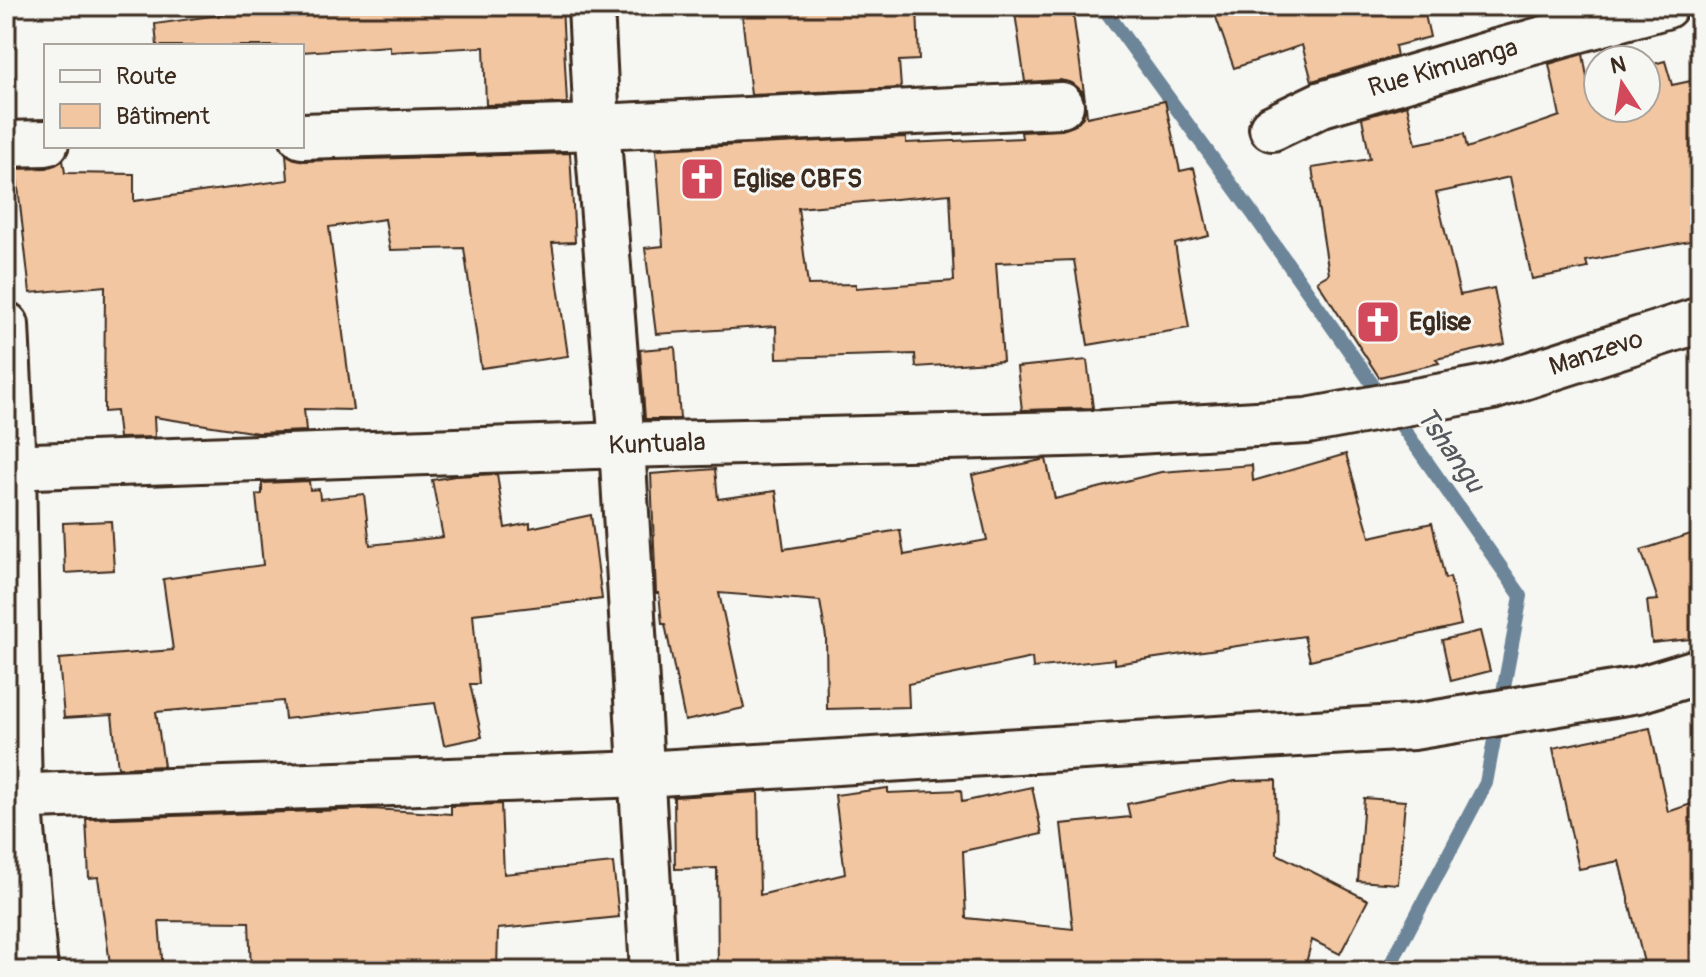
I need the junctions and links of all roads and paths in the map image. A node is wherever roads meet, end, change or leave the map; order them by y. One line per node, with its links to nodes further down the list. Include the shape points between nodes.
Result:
1 (591, 6): 4 (street)
2 (1665, 6): 5 (street, Rue Kimuanga, via 1335,100)
3 (1061, 105): 4 (street)
4 (597, 127): 6 (street); 12 (street)
5 (1272, 128)
6 (304, 136)
7 (44, 143): 8 (street)
8 (6, 144)
9 (1700, 320): 11 (street, Manzevo, via 1492,387)
10 (6, 325): 13 (street)
11 (1307, 421): 12 (street, Kuntuala, via 1103,433)
12 (622, 445): 13 (street, Kuntuala); 15 (street)
13 (10, 467): 16 (street)
14 (1700, 671): 15 (street, via 1638,690 1413,727)
15 (642, 774): 16 (street); 18 (street)
16 (12, 797): 17 (street)
17 (35, 971)
18 (653, 971)

